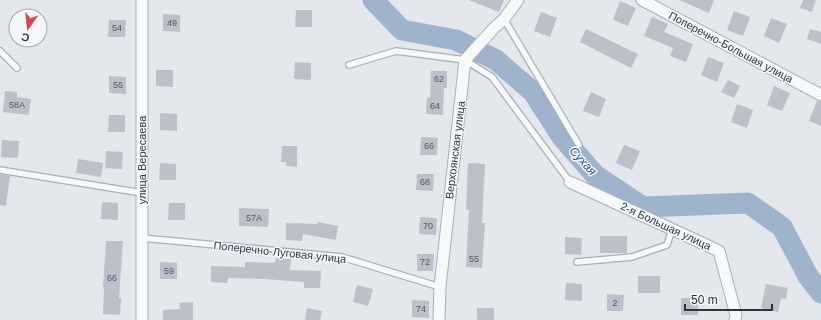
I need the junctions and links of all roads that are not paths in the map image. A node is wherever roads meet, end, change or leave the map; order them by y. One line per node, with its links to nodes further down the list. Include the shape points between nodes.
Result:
1 (142, 0): 13 (street, улица Вересаева)
2 (518, 0): 4 (street)
3 (642, 0): 9 (street, Поперечно-Большая улица)
4 (504, 19): 6 (street); 10 (lane)
5 (0, 51): 8 (lane)
6 (466, 60): 7 (lane, via 396,50); 12 (lane, via 492,78); 17 (street, Верхоянская улица)
7 (349, 65)
8 (16, 68)
9 (821, 95)
10 (580, 145)
11 (0, 170): 13 (lane)
12 (570, 182): 14 (street, 2-я Большая улица)
13 (142, 193): 15 (street, улица Вересаева)
14 (672, 229): 16 (lane, via 667,245 639,255); 20 (street, 2-я Большая улица, via 719,251 736,315)
15 (142, 238): 17 (lane, Поперечно-Луговая улица, via 342,257); 18 (street, улица Вересаева)
16 (577, 262)
17 (440, 287): 19 (street, Верхоянская улица)
18 (142, 320)
19 (440, 320)
20 (735, 320)

